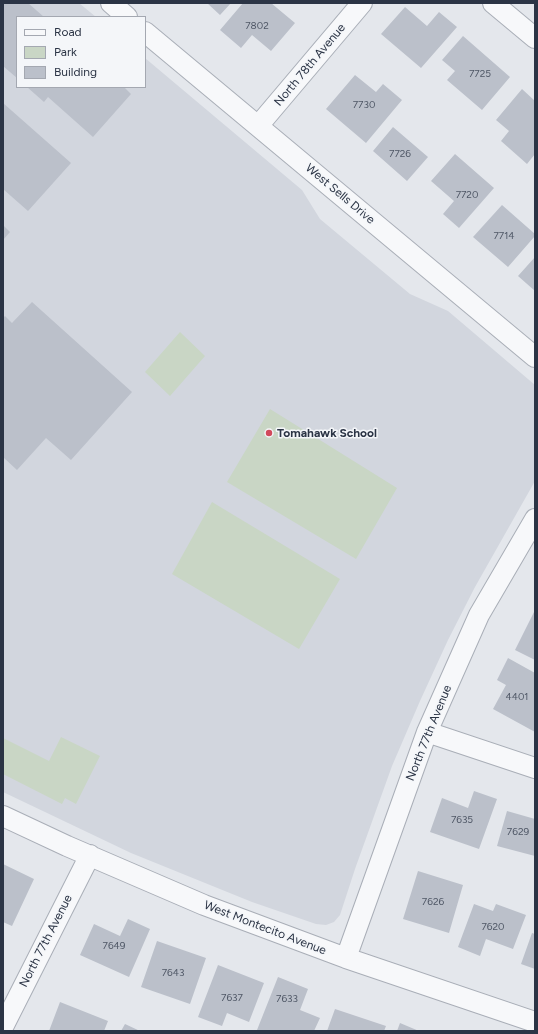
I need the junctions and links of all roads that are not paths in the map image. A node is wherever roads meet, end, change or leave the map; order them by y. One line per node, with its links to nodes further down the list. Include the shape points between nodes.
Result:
1 (110, 3): 4 (street)
2 (362, 3): 7 (street, North 78th Avenue)
3 (493, 3): 6 (street)
4 (126, 16)
5 (146, 33): 7 (street, West Sells Drive)
6 (535, 38)
7 (258, 126): 8 (street, West Sells Drive)
8 (535, 357)
9 (535, 519): 10 (street, North 77th Avenue, via 478,615)
10 (427, 732): 11 (street); 14 (street, North 77th Avenue)
11 (535, 768)
12 (3, 816): 13 (street, West Montecito Avenue)
13 (90, 855): 14 (street, West Montecito Avenue, via 204,905); 16 (street, North 77th Avenue)
14 (346, 958): 15 (street, West Montecito Avenue)
15 (535, 1022)
16 (3, 1027)

